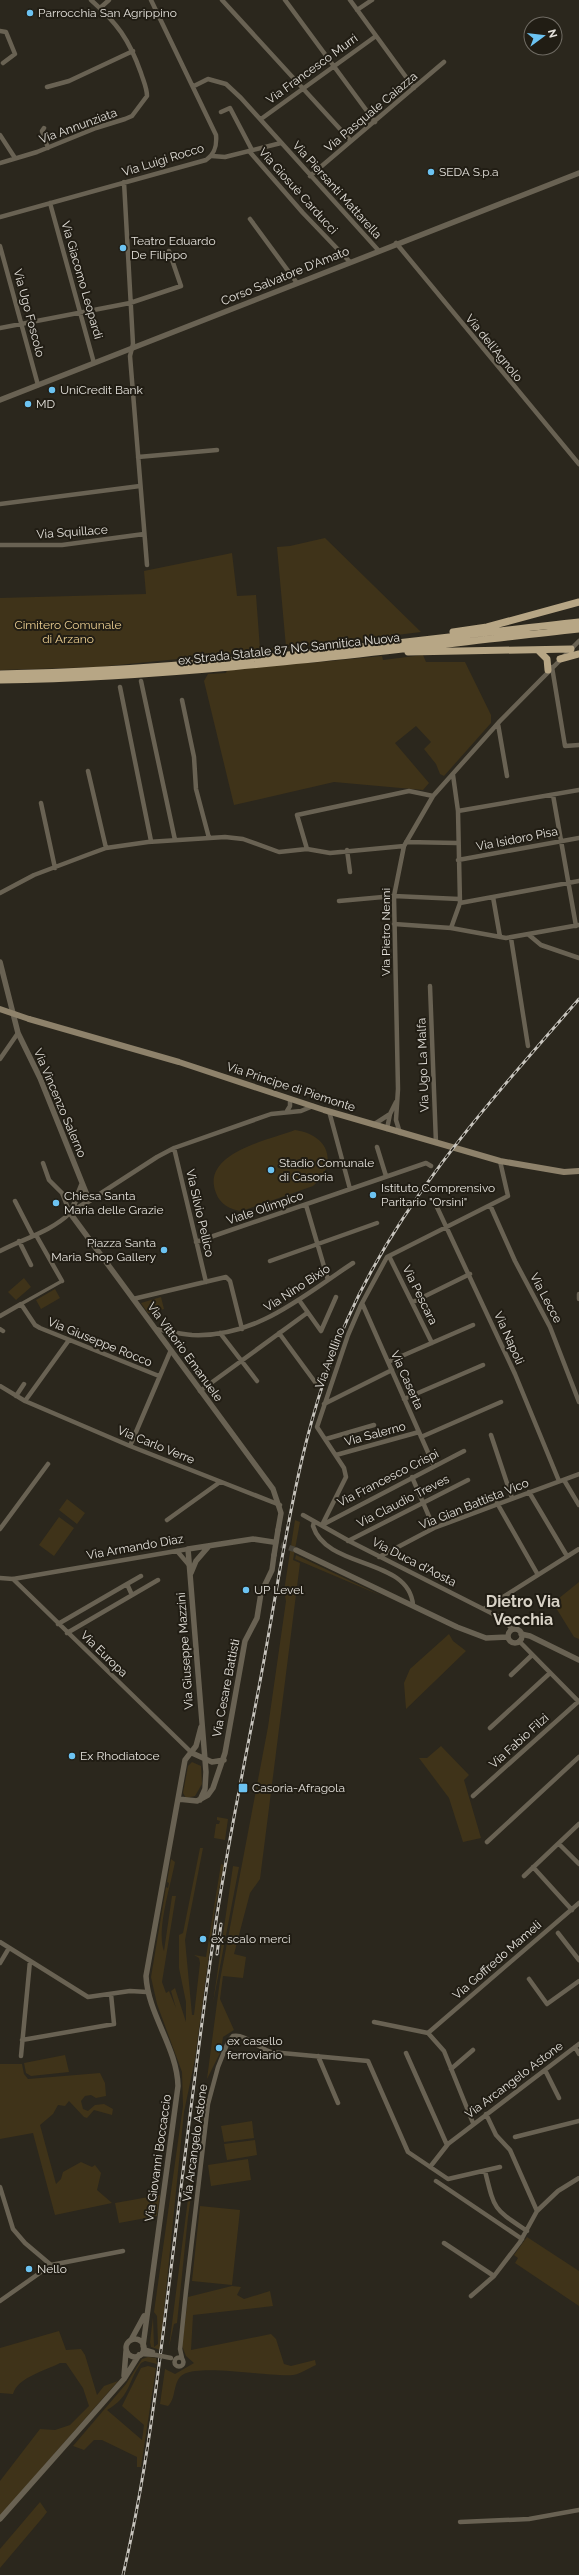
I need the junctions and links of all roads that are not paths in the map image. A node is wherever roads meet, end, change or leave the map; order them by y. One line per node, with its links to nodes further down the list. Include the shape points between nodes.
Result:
1 (91, 0): 8 (street, Via Annunziata)
2 (109, 0): 8 (street)
3 (151, 0): 16 (street, Via Luigi Rocco)
4 (222, 0): 18 (street)
5 (285, 0): 15 (street)
6 (350, 0): 9 (street)
7 (372, 0): 9 (street)
8 (100, 8): 12 (street, Via Annunziata, via 120,28)
9 (357, 10): 11 (street)
10 (0, 31): 14 (street, via 6,32 15,54)
11 (376, 36): 15 (street, Via Francesco Murri); 19 (street)
12 (133, 51): 17 (street, via 69,81); 27 (street, Via Annunziata, via 147,92 132,116)
13 (444, 62): 19 (street, Via Pasquale Caiazza)
14 (3, 63)
15 (333, 67): 18 (street, Via Francesco Murri); 22 (street)
16 (194, 86): 21 (street, Via Piersanti Mattarella, via 208,79 226,84); 29 (street, Via Luigi Rocco, via 216,135 217,143)
17 (47, 87)
18 (302, 87): 21 (street, Via Francesco Murri); 25 (street)
19 (414, 88): 22 (street, Via Pasquale Caiazza)
20 (221, 112): 28 (street, Via Giosuè Carducci, via 230,108)
21 (261, 119): 26 (street, Via Piersanti Mattarella)
22 (374, 122): 25 (street, Via Pasquale Caiazza)
23 (44, 128): 27 (street, via 42,132)
24 (0, 135): 30 (street)
25 (351, 141): 33 (street, Via Pasquale Caiazza)
26 (281, 143): 28 (street, Via Piersanti Mattarella); 33 (street, Via Piersanti Mattarella)
27 (48, 148): 30 (street, Via Annunziata)
28 (251, 150): 29 (street, Via Piersanti Mattarella, via 225,157); 42 (street, Via Giosuè Carducci, via 303,213)
29 (212, 156): 34 (street, Via Luigi Rocco, via 206,160)
30 (15, 158): 31 (street, Via Annunziata)
31 (0, 163)
32 (579, 173): 38 (street, Corso Salvatore D'Amato)
33 (310, 176): 41 (street, Via Piersanti Mattarella)
34 (124, 182): 35 (street, Via Luigi Rocco); 44 (street)
35 (50, 203): 36 (street, Via Luigi Rocco); 45 (street, Via Giacomo Leopardi)
36 (0, 217)
37 (250, 219): 43 (street)
38 (396, 243): 41 (street, Corso Salvatore D'Amato); 54 (street, Via dell'Agnolo)
39 (0, 246): 46 (street, Via Ugo Foscolo)
40 (169, 251): 44 (street, via 181,286)
41 (378, 251): 42 (street, Corso Salvatore D'Amato)
42 (350, 262): 43 (street, Corso Salvatore D'Amato)
43 (297, 283): 48 (street, Corso Salvatore D'Amato)
44 (130, 303): 45 (street); 48 (street, via 133,344)
45 (80, 312): 46 (street); 49 (street, Via Giacomo Leopardi)
46 (21, 324): 47 (street); 50 (street, Via Ugo Foscolo)
47 (0, 328)
48 (130, 350): 49 (street, Corso Salvatore D'Amato); 53 (street)
49 (94, 363): 50 (street, Corso Salvatore D'Amato)
50 (38, 385): 51 (street, Corso Salvatore D'Amato)
51 (0, 400)
52 (217, 450): 53 (street)
53 (138, 457): 55 (street)
54 (579, 464)
55 (140, 486): 56 (street); 57 (street)
56 (0, 504)
57 (144, 534): 58 (street, Via Squillace, via 62,545); 59 (street)
58 (0, 544)
59 (147, 565)
60 (579, 602): 63 (highway, via 487,627 459,630)
61 (579, 622): 63 (highway, ex Strada Statale 87 NC Sannitica Nuova)
62 (579, 629): 67 (highway, ex Strada Statale 87 NC Sannitica Nuova)
63 (427, 639): 71 (highway, ex Strada Statale 87 NC Sannitica Nuova, via 168,665 58,673)
64 (579, 642): 65 (street, Via Pietro Nenni)
65 (571, 649): 66 (highway); 69 (street, Via Pietro Nenni)
66 (538, 650): 67 (highway); 70 (highway, via 548,659)
67 (382, 651): 72 (highway, ex Strada Statale 87 NC Sannitica Nuova, via 193,670 59,679)
68 (579, 654): 69 (highway)
69 (560, 659): 70 (street, Via Pietro Nenni)
70 (550, 669): 76 (street, Via Pietro Nenni); 77 (street, via 565,746)
71 (0, 674)
72 (0, 680)
73 (141, 681): 88 (street)
74 (120, 687): 90 (street)
75 (182, 700): 86 (street, via 194,757 196,789)
76 (498, 724): 79 (street, Via Pietro Nenni); 80 (street)
77 (579, 745)
78 (88, 771): 93 (street)
79 (453, 775): 83 (street, Via Pietro Nenni); 85 (street)
80 (506, 776)
81 (579, 790): 82 (street)
82 (553, 795): 85 (street); 89 (street)
83 (433, 796): 92 (street, Via Pietro Nenni); 94 (street, via 409,791 297,815)
84 (41, 803): 97 (street)
85 (458, 811): 91 (street)
86 (209, 838): 88 (street); 94 (street, via 243,839 279,852)
87 (579, 838): 89 (street, Via Isidoro Pisa)
88 (175, 840): 90 (street)
89 (560, 840): 96 (street, Via Isidoro Pisa); 100 (street)
90 (151, 841): 93 (street)
91 (457, 843): 92 (street); 96 (street)
92 (405, 844): 95 (street); 102 (street, Via Pietro Nenni)
93 (106, 848): 97 (street)
94 (307, 849): 95 (street, via 330,853)
95 (347, 850): 98 (street)
96 (458, 860): 105 (street)
97 (55, 868): 101 (street, via 34,875)
98 (350, 872)
99 (579, 881): 100 (street)
100 (568, 882): 103 (street); 107 (street)
101 (0, 893)
102 (394, 896): 104 (street); 105 (street); 106 (street, Via Pietro Nenni)
103 (493, 897): 105 (street); 110 (street)
104 (339, 901)
105 (460, 901): 108 (street)
106 (394, 924): 108 (street); 120 (street, Via Pietro Nenni)
107 (577, 926): 109 (street)
108 (451, 928): 110 (street)
109 (528, 935): 111 (street); 112 (street, via 542,945)
110 (500, 938): 111 (street)
111 (510, 938): 117 (street)
112 (579, 958)
113 (0, 962): 116 (street, Via Vincenzo Salerno)
114 (430, 986): 128 (street, Via Ugo La Malfa)
115 (0, 1009): 119 (main road, Via Principe di Piemonte, bridge, via 179,1062)
116 (18, 1033): 118 (street); 136 (street, Via Vincenzo Salerno, via 40,1078)
117 (528, 1046)
118 (0, 1059)
119 (290, 1099): 121 (main road, Via Principe di Piemonte); 122 (street)
120 (397, 1101): 124 (street); 127 (street, Via Pietro Nenni, via 396,1120)
121 (313, 1106): 122 (street, via 302,1111); 123 (main road, Via Principe di Piemonte)
122 (287, 1111): 130 (street, via 271,1114)
123 (329, 1111): 125 (main road, Via Principe di Piemonte); 137 (street)
124 (390, 1114): 125 (street); 126 (street)
125 (373, 1125): 126 (main road, Via Principe di Piemonte)
126 (387, 1129): 127 (main road, Via Principe di Piemonte)
127 (400, 1133): 128 (main road, Via Principe di Piemonte)
128 (436, 1143): 131 (main road, Via Principe di Piemonte)
129 (377, 1147): 135 (street)
130 (174, 1148): 139 (street); 149 (street, Via Silvio Pellico)
131 (500, 1161): 134 (main road, Via Principe di Piemonte, via 564,1172); 143 (street, via 508,1196)
132 (43, 1163): 144 (street, via 49,1180 62,1193)
133 (431, 1166): 135 (street, Viale Olimpico, via 426,1163)
134 (579, 1171)
135 (386, 1176): 137 (street, Viale Olimpico)
136 (82, 1182): 138 (street); 139 (street, Via Vincenzo Salerno)
137 (350, 1189): 141 (street, Viale Olimpico)
138 (79, 1196): 139 (street); 139 (street, via 79,1201); 144 (street)
139 (88, 1199): 144 (street)
140 (15, 1201): 147 (street)
141 (306, 1205): 149 (street, Viale Olimpico); 150 (street)
142 (436, 1205): 146 (street, Via Napoli)
143 (490, 1205): 146 (street); 190 (street, Via Lecce, via 515,1261 550,1327)
144 (70, 1213): 147 (street); 161 (street, Via Vittorio Emanuele)
145 (377, 1223): 150 (street)
146 (448, 1228): 152 (street); 156 (street, Via Napoli)
147 (34, 1235): 148 (street); 158 (street)
148 (19, 1242): 151 (street); 155 (street)
149 (196, 1242): 159 (street, Via Silvio Pellico)
150 (317, 1243): 153 (street); 157 (street)
151 (0, 1250)
152 (389, 1256): 163 (street, Via Pescara); 164 (street, Via Avellino)
153 (270, 1261)
154 (353, 1263): 157 (street, Via Nino Bixio)
155 (31, 1265)
156 (470, 1274): 163 (street); 205 (street, Via Napoli)
157 (328, 1280): 162 (street, Via Nino Bixio)
158 (62, 1281): 165 (street)
159 (206, 1282): 161 (street); 170 (street, via 226,1277 229,1279)
160 (336, 1297): 166 (street, via 321,1331)
161 (133, 1299): 169 (street, Via Vittorio Emanuele)
162 (299, 1300): 166 (street); 170 (street, Via Nino Bixio, via 271,1318)
163 (413, 1302): 174 (street, Via Pescara)
164 (362, 1303): 177 (street, Via Caserta); 191 (street, Via Avellino)
165 (21, 1304): 167 (street); 173 (street, Via Giuseppe Rocco, via 35,1325)
166 (307, 1313): 172 (street)
167 (0, 1316)
168 (473, 1325): 174 (street)
169 (156, 1329): 171 (street, Via Nino Bixio, via 192,1335); 175 (street, Via Vittorio Emanuele)
170 (242, 1329): 171 (street, Via Nino Bixio)
171 (220, 1333): 176 (street)
172 (279, 1333): 176 (street); 182 (street)
173 (69, 1340): 180 (street, Via Giuseppe Rocco); 188 (street)
174 (432, 1343): 177 (street)
175 (171, 1350): 180 (street); 185 (street, Via Vittorio Emanuele)
176 (241, 1360): 181 (street); 185 (street)
177 (388, 1362): 179 (street, Via Caserta)
178 (483, 1365): 187 (street)
179 (392, 1370): 187 (street, Via Caserta); 191 (street)
180 (159, 1376): 197 (street)
181 (257, 1381)
182 (315, 1382)
183 (24, 1384): 186 (street)
184 (0, 1386): 186 (street, Via Carlo Verre)
185 (200, 1391): 211 (street, Via Vittorio Emanuele, via 273,1489)
186 (16, 1396): 188 (street, Via Carlo Verre)
187 (404, 1399): 193 (street, Via Caserta)
188 (25, 1401): 197 (street, Via Carlo Verre)
189 (501, 1402): 195 (street)
190 (579, 1402)
191 (324, 1404): 196 (street, Via Avellino, via 317,1427)
192 (374, 1426): 196 (street)
193 (419, 1432): 195 (street, Via Caserta); 199 (street, Via Salerno)
194 (491, 1435): 208 (street)
195 (421, 1437): 201 (street, Via Caserta)
196 (326, 1439): 199 (street, Via Avellino)
197 (130, 1446): 206 (street, Via Carlo Verre)
198 (464, 1450): 201 (street, Via Francesco Crispi)
199 (336, 1455): 216 (street, Via Avellino, via 346,1477)
200 (48, 1464): 218 (street)
201 (434, 1466): 203 (street, Via Francesco Crispi)
202 (579, 1474): 205 (street, Via Gian Battista Vico)
203 (412, 1477): 209 (street); 216 (street, Via Francesco Crispi)
204 (468, 1480): 209 (street, Via Claudio Treves)
205 (561, 1480): 207 (street, Via Gian Battista Vico); 212 (street, Via Napoli)
206 (220, 1482): 211 (street, Via Carlo Verre); 214 (street)
207 (529, 1492): 208 (street, Via Gian Battista Vico); 226 (street)
208 (512, 1498): 210 (street, Via Gian Battista Vico)
209 (423, 1502): 217 (street); 219 (street, Via Claudio Treves)
210 (497, 1503): 217 (street, Via Gian Battista Vico); 230 (street)
211 (280, 1505): 255 (street, Via Cesare Battisti, bridge, via 272,1570 261,1593 257,1618 245,1641)
212 (579, 1505)
213 (304, 1515): 215 (street, Via Duca d'Aosta)
214 (167, 1520)
215 (314, 1522): 216 (street, Via Duca d'Aosta); 237 (street, via 314,1531 341,1555 380,1569 398,1580 410,1590)
216 (322, 1525): 219 (street, Via Duca d'Aosta)
217 (434, 1528): 227 (street, Via Gian Battista Vico)
218 (0, 1529)
219 (348, 1541): 227 (street, Via Duca d'Aosta)
220 (273, 1542): 221 (street, Via Armando Diaz, via 253,1539)
221 (209, 1546): 222 (street, Via Armando Diaz); 229 (street, via 196,1560)
222 (188, 1549): 225 (street, Via Armando Diaz); 228 (street, Via Giuseppe Mazzini)
223 (579, 1549): 226 (street)
224 (296, 1550): 237 (street)
225 (177, 1551): 228 (street, Via Giuseppe Mazzini); 233 (street, Via Armando Diaz)
226 (567, 1556): 230 (street)
227 (379, 1557): 238 (street, Via Duca d'Aosta)
228 (189, 1566): 229 (street, Via Giuseppe Mazzini)
229 (191, 1573): 250 (street, Via Giuseppe Mazzini)
230 (538, 1575): 238 (street)
231 (141, 1576): 235 (street)
232 (0, 1578): 233 (street, Via Armando Diaz)
233 (13, 1579): 239 (street, Via Europa)
234 (158, 1580): 236 (street)
235 (127, 1584): 236 (street); 239 (street)
236 (132, 1595): 241 (street)
237 (413, 1604): 243 (street, via 457,1627 486,1638)
238 (484, 1609): 240 (street, Via Duca d'Aosta, via 503,1619)
239 (58, 1624): 241 (street, Via Europa)
240 (512, 1629): 242 (street, Via Duca d'Aosta, via 517,1629); 243 (street)
241 (67, 1633): 252 (street, Via Europa, via 182,1744)
242 (521, 1634): 244 (street); 246 (street, Via Duca d'Aosta)
243 (508, 1637): 244 (street, via 513,1642)
244 (518, 1641): 245 (street)
245 (532, 1655): 247 (street); 248 (street)
246 (579, 1660)
247 (550, 1673): 249 (street); 251 (street)
248 (510, 1674)
249 (579, 1702): 256 (street, Via Fabio Filzi)
250 (201, 1726): 252 (street, Via Giuseppe Mazzini, via 200,1738); 254 (street, Via Giuseppe Mazzini)
251 (490, 1728)
252 (190, 1755): 254 (street); 257 (street, Via Giuseppe Mazzini)
253 (579, 1757): 260 (street)
254 (205, 1759): 255 (street, via 215,1762); 258 (street, Via Giuseppe Mazzini, via 206,1779)
255 (224, 1760): 258 (street, Via Cesare Battisti, via 216,1774 212,1790)
256 (473, 1796)
257 (178, 1799): 258 (street); 275 (street, Via Giovanni Boccaccio, via 149,1954)
258 (200, 1800)
259 (579, 1824): 261 (street)
260 (487, 1842)
261 (559, 1844): 262 (street); 263 (street)
262 (579, 1864)
263 (533, 1867): 264 (street); 266 (street)
264 (524, 1876)
265 (579, 1903): 266 (street, Via Goffredo Mameli)
266 (572, 1910): 278 (street, Via Goffredo Mameli)
267 (558, 1933): 270 (street)
268 (0, 1942): 269 (street)
269 (10, 1948): 271 (street); 272 (street)
270 (579, 1960)
271 (30, 1961): 276 (street, via 88,1997); 279 (street)
272 (0, 1963)
273 (529, 1980): 274 (street, via 547,2004)
274 (579, 1981)
275 (147, 1992): 276 (street); 310 (street, Via Giovanni Boccaccio, via 175,2066 178,2086)
276 (111, 1994): 279 (street, via 114,2024)
277 (374, 2022): 278 (street)
278 (428, 2033): 286 (street, via 444,2051)
279 (22, 2040): 284 (street)
280 (577, 2046): 283 (street); 287 (street, Via Arcangelo Astone)
281 (473, 2050): 286 (street)
282 (406, 2053): 294 (street)
283 (579, 2054)
284 (21, 2056)
285 (318, 2056): 289 (street); 295 (street, via 368,2061 408,2152); 313 (street, Via Arcangelo Astone, bridge, via 263,2050 240,2036 233,2036 228,2042 216,2072 206,2119 186,2291 175,2358)
286 (451, 2069): 292 (street)
287 (545, 2070): 288 (street); 290 (street, Via Arcangelo Astone)
288 (559, 2098)
289 (338, 2103)
290 (486, 2114): 292 (street, Via Arcangelo Astone); 301 (street, via 496,2135 510,2150)
291 (579, 2121): 293 (street)
292 (473, 2124): 294 (street, Via Arcangelo Astone)
293 (515, 2137)
294 (447, 2144): 295 (street, Via Arcangelo Astone)
295 (430, 2167): 297 (street, via 448,2179)
296 (500, 2167): 297 (street)
297 (485, 2171): 302 (street, via 493,2204 498,2211)
298 (579, 2178): 301 (street, via 558,2191)
299 (436, 2181): 303 (street)
300 (0, 2187): 306 (street, via 13,2229)
301 (537, 2211): 302 (street)
302 (527, 2231): 303 (street)
303 (522, 2239): 307 (street)
304 (444, 2243): 307 (street)
305 (123, 2251): 306 (street)
306 (51, 2265): 309 (street)
307 (494, 2276): 308 (street)
308 (471, 2296)
309 (0, 2301)
310 (147, 2311): 311 (street, Via Giovanni Boccaccio); 313 (street, Via Giovanni Boccaccio)
311 (131, 2340): 312 (street, Via Giovanni Boccaccio); 313 (street, via 139,2340)
312 (126, 2349): 313 (street, via 131,2356); 314 (street, via 126,2371)
313 (142, 2351): 314 (street)
314 (119, 2385): 316 (street)
315 (579, 2510): 317 (street, via 529,2519)
316 (0, 2519)
317 (460, 2522)

